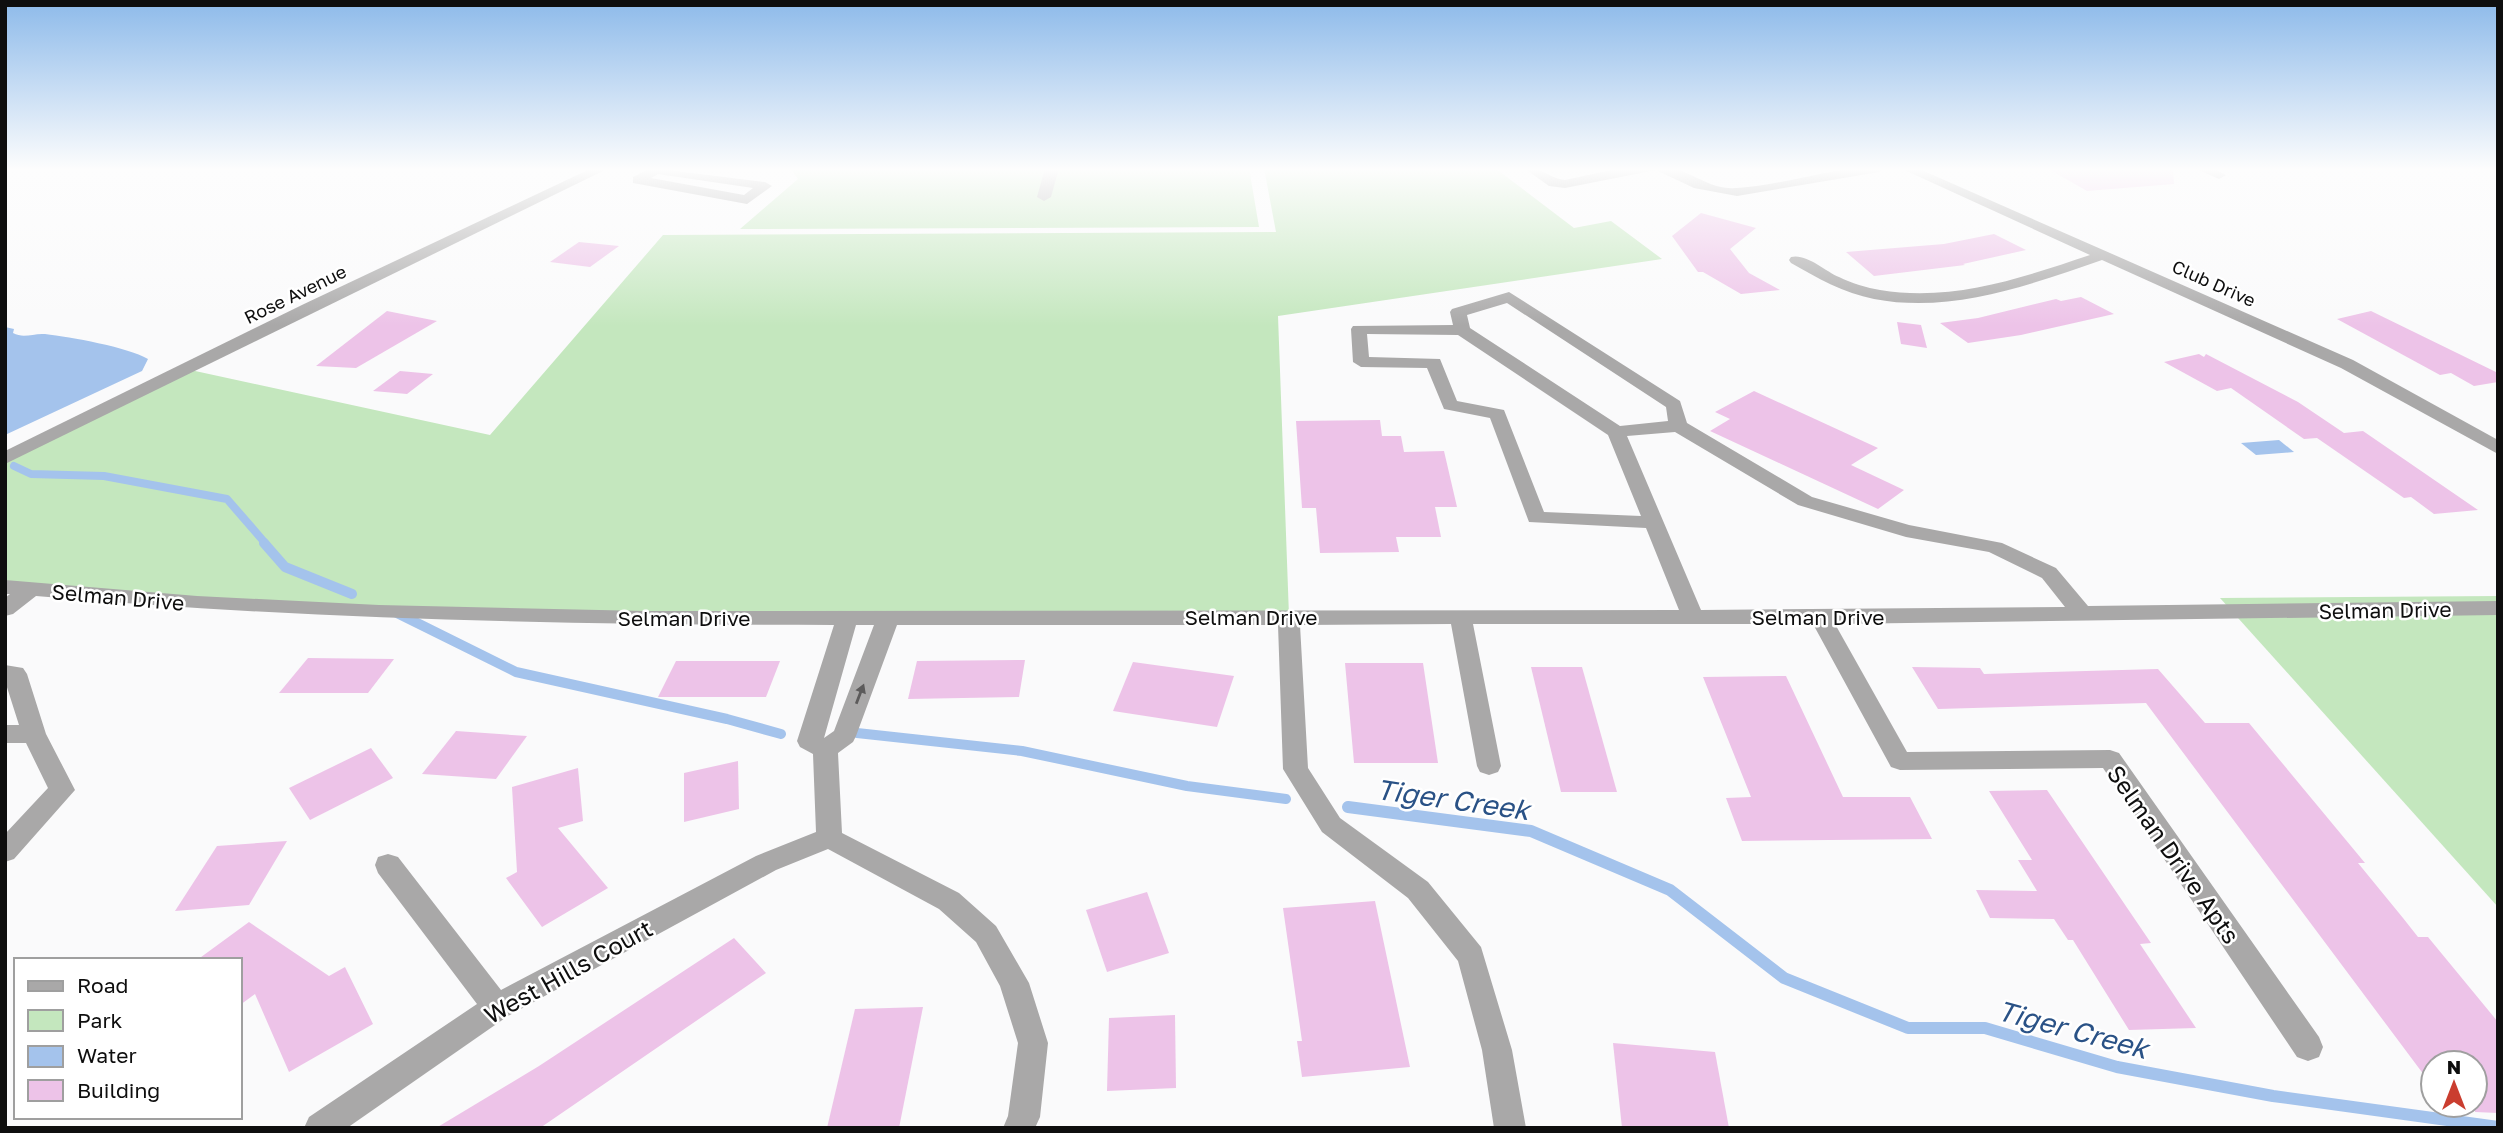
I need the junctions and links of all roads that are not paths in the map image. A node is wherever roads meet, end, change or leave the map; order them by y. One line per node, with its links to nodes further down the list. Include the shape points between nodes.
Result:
1 (491, 221): 9 (street, Rose Avenue)
2 (2027, 221): 3 (street, Club Drive)
3 (2104, 255): 4 (street, via 1997,290 1940,299 1864,294 1821,277); 8 (street, Club Drive, via 2347,364)
4 (1796, 260)
5 (1462, 330): 6 (street, via 1458,312 1509,297 1674,405); 7 (street); 10 (street, via 1359,329 1361,362 1434,363 1450,405 1498,414 1535,519)
6 (1678, 426): 7 (street); 15 (street, via 1805,501 1906,531 1995,547 2049,573)
7 (1616, 432): 10 (street)
8 (2498, 448)
9 (5, 458)
10 (1654, 522): 18 (street)
11 (5, 587): 12 (street, Selman Drive)
12 (30, 590): 14 (street); 20 (street, Selman Drive, via 379,612)
13 (2498, 608): 15 (street, Selman Drive)
14 (5, 609)
15 (2082, 614): 19 (street, Selman Drive)
16 (1289, 617): 17 (street, Selman Drive); 21 (street, Selman Drive); 34 (street, via 1296,769 1331,825 1418,890 1471,956 1497,1050)
17 (1461, 617): 18 (street, Selman Drive); 26 (street)
18 (1693, 617): 19 (street, Selman Drive)
19 (1820, 617): 31 (street, Selman Drive Apts, via 1900,761 2110,759)
20 (847, 618): 21 (street, Selman Drive); 25 (street, via 809,741)
21 (888, 618): 25 (street, one-way to 21, via 844,736)
22 (5, 673): 24 (street, via 15,674)
23 (5, 734): 24 (street)
24 (34, 734): 28 (street, via 62,790)
25 (825, 750): 27 (street)
26 (1489, 766)
27 (829, 838): 30 (street, West Hills Court, via 766,863); 33 (street, via 949,901 986,934 1014,983 1033,1043)
28 (5, 852)
29 (388, 865): 30 (street)
30 (497, 1007): 32 (street, West Hills Court)
31 (2308, 1047)
32 (320, 1128)
33 (1019, 1128)
34 (1510, 1128)

